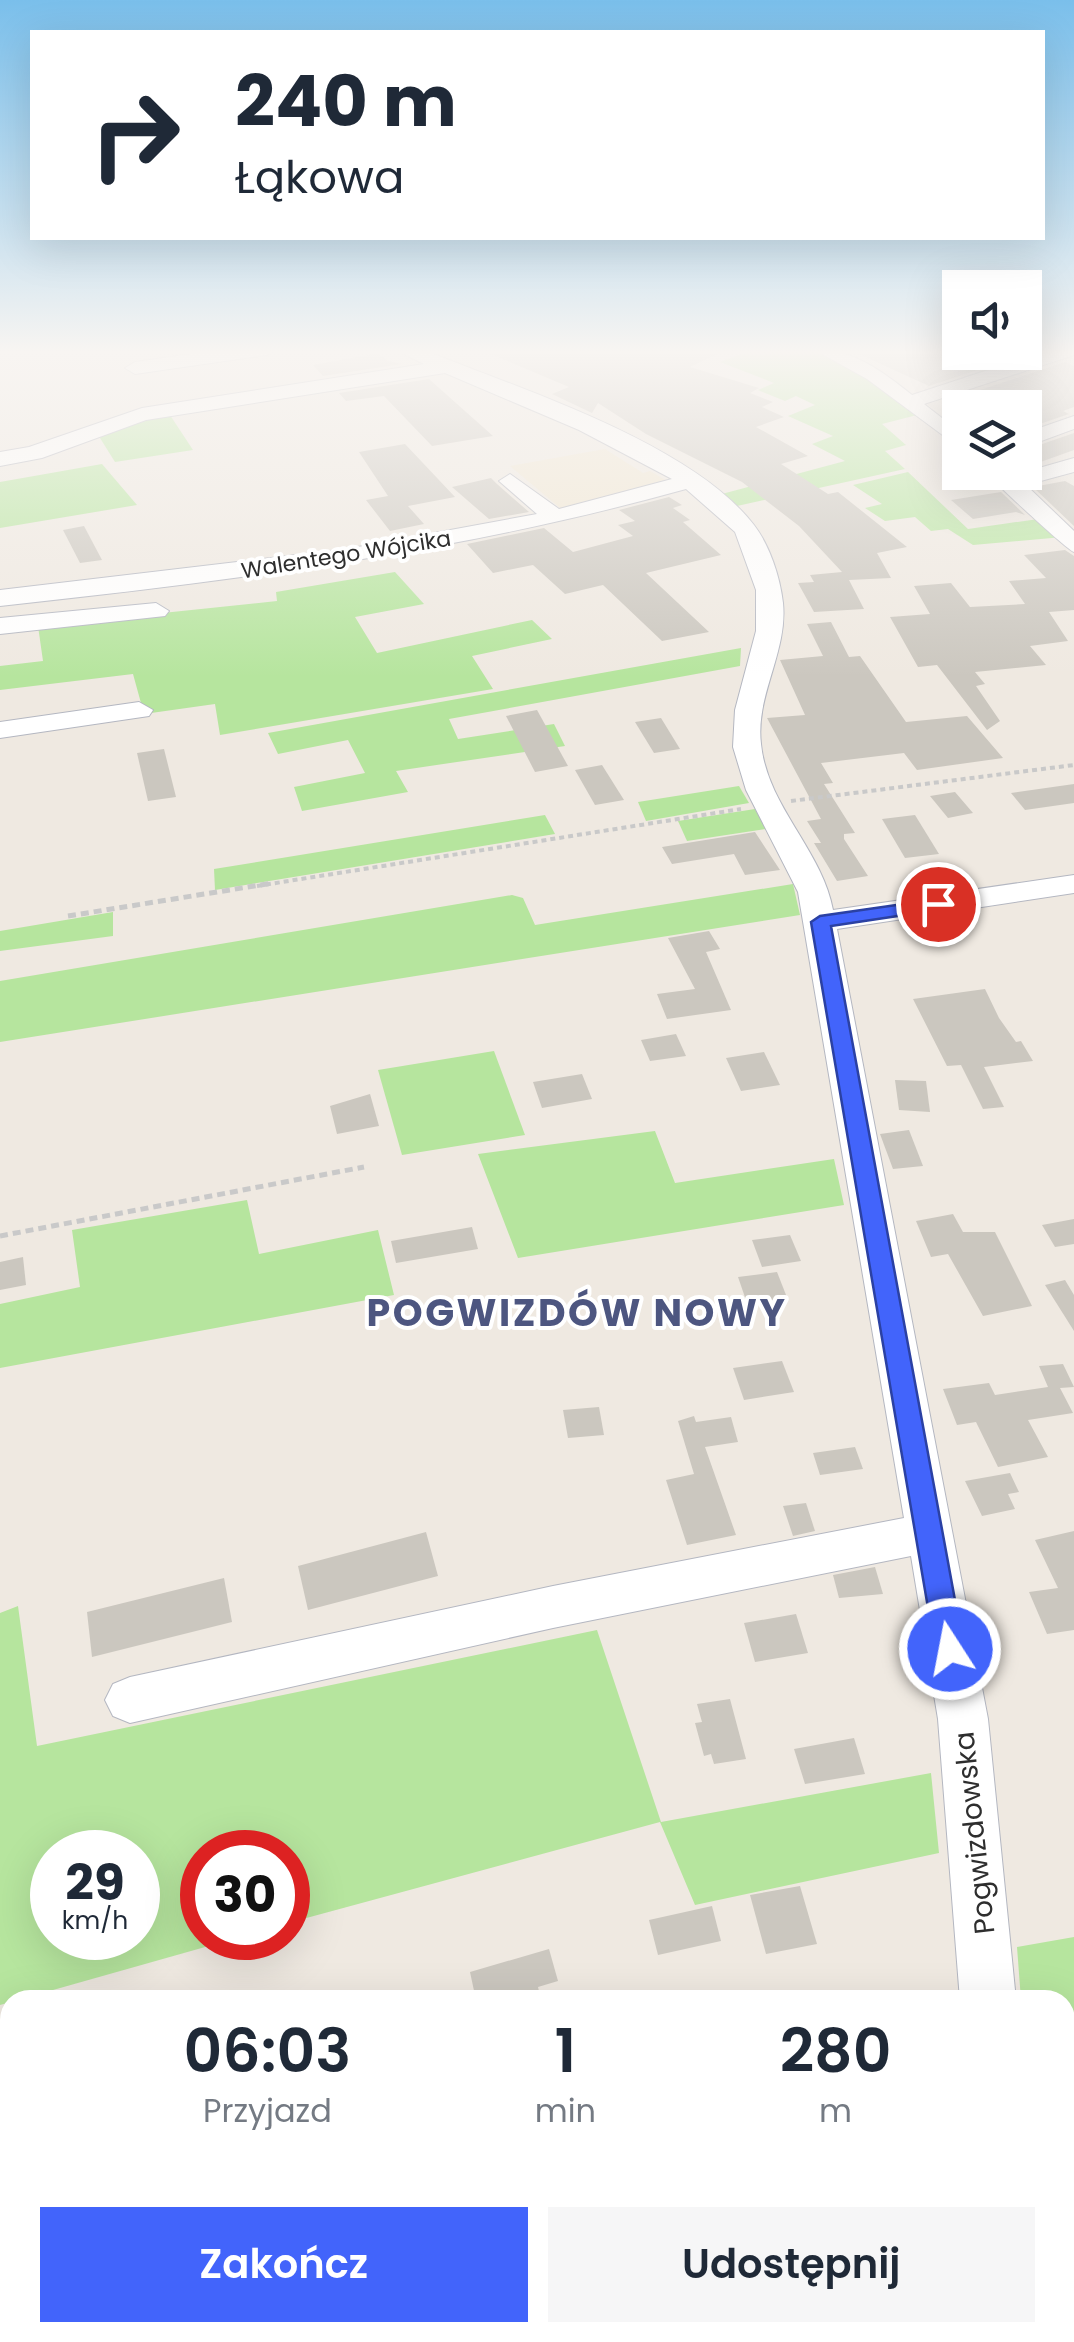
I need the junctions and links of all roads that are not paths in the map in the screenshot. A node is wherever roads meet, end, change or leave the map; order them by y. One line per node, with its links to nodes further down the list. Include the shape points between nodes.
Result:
1 (644, 458): 5 (street, Pogwizdowska)
2 (1074, 465): 3 (street)
3 (1042, 470)
4 (510, 481): 7 (street)
5 (688, 482): 7 (street, Walentego Wójcika); 15 (street, Pogwizdowska, via 744,528 767,586 770,617 746,742 807,873)
6 (1017, 490): 8 (street)
7 (555, 517): 9 (street, Walentego Wójcika, via 256,570)
8 (1074, 544)
9 (0, 598)
10 (156, 611): 11 (street)
11 (0, 626)
12 (139, 710): 13 (street)
13 (0, 730)
14 (1074, 884): 15 (street)
15 (820, 922): 16 (street, Pogwizdowska)
16 (928, 1533): 17 (street); 18 (street, Pogwizdowska, via 972,1787)
17 (130, 1700)
18 (987, 1990)

